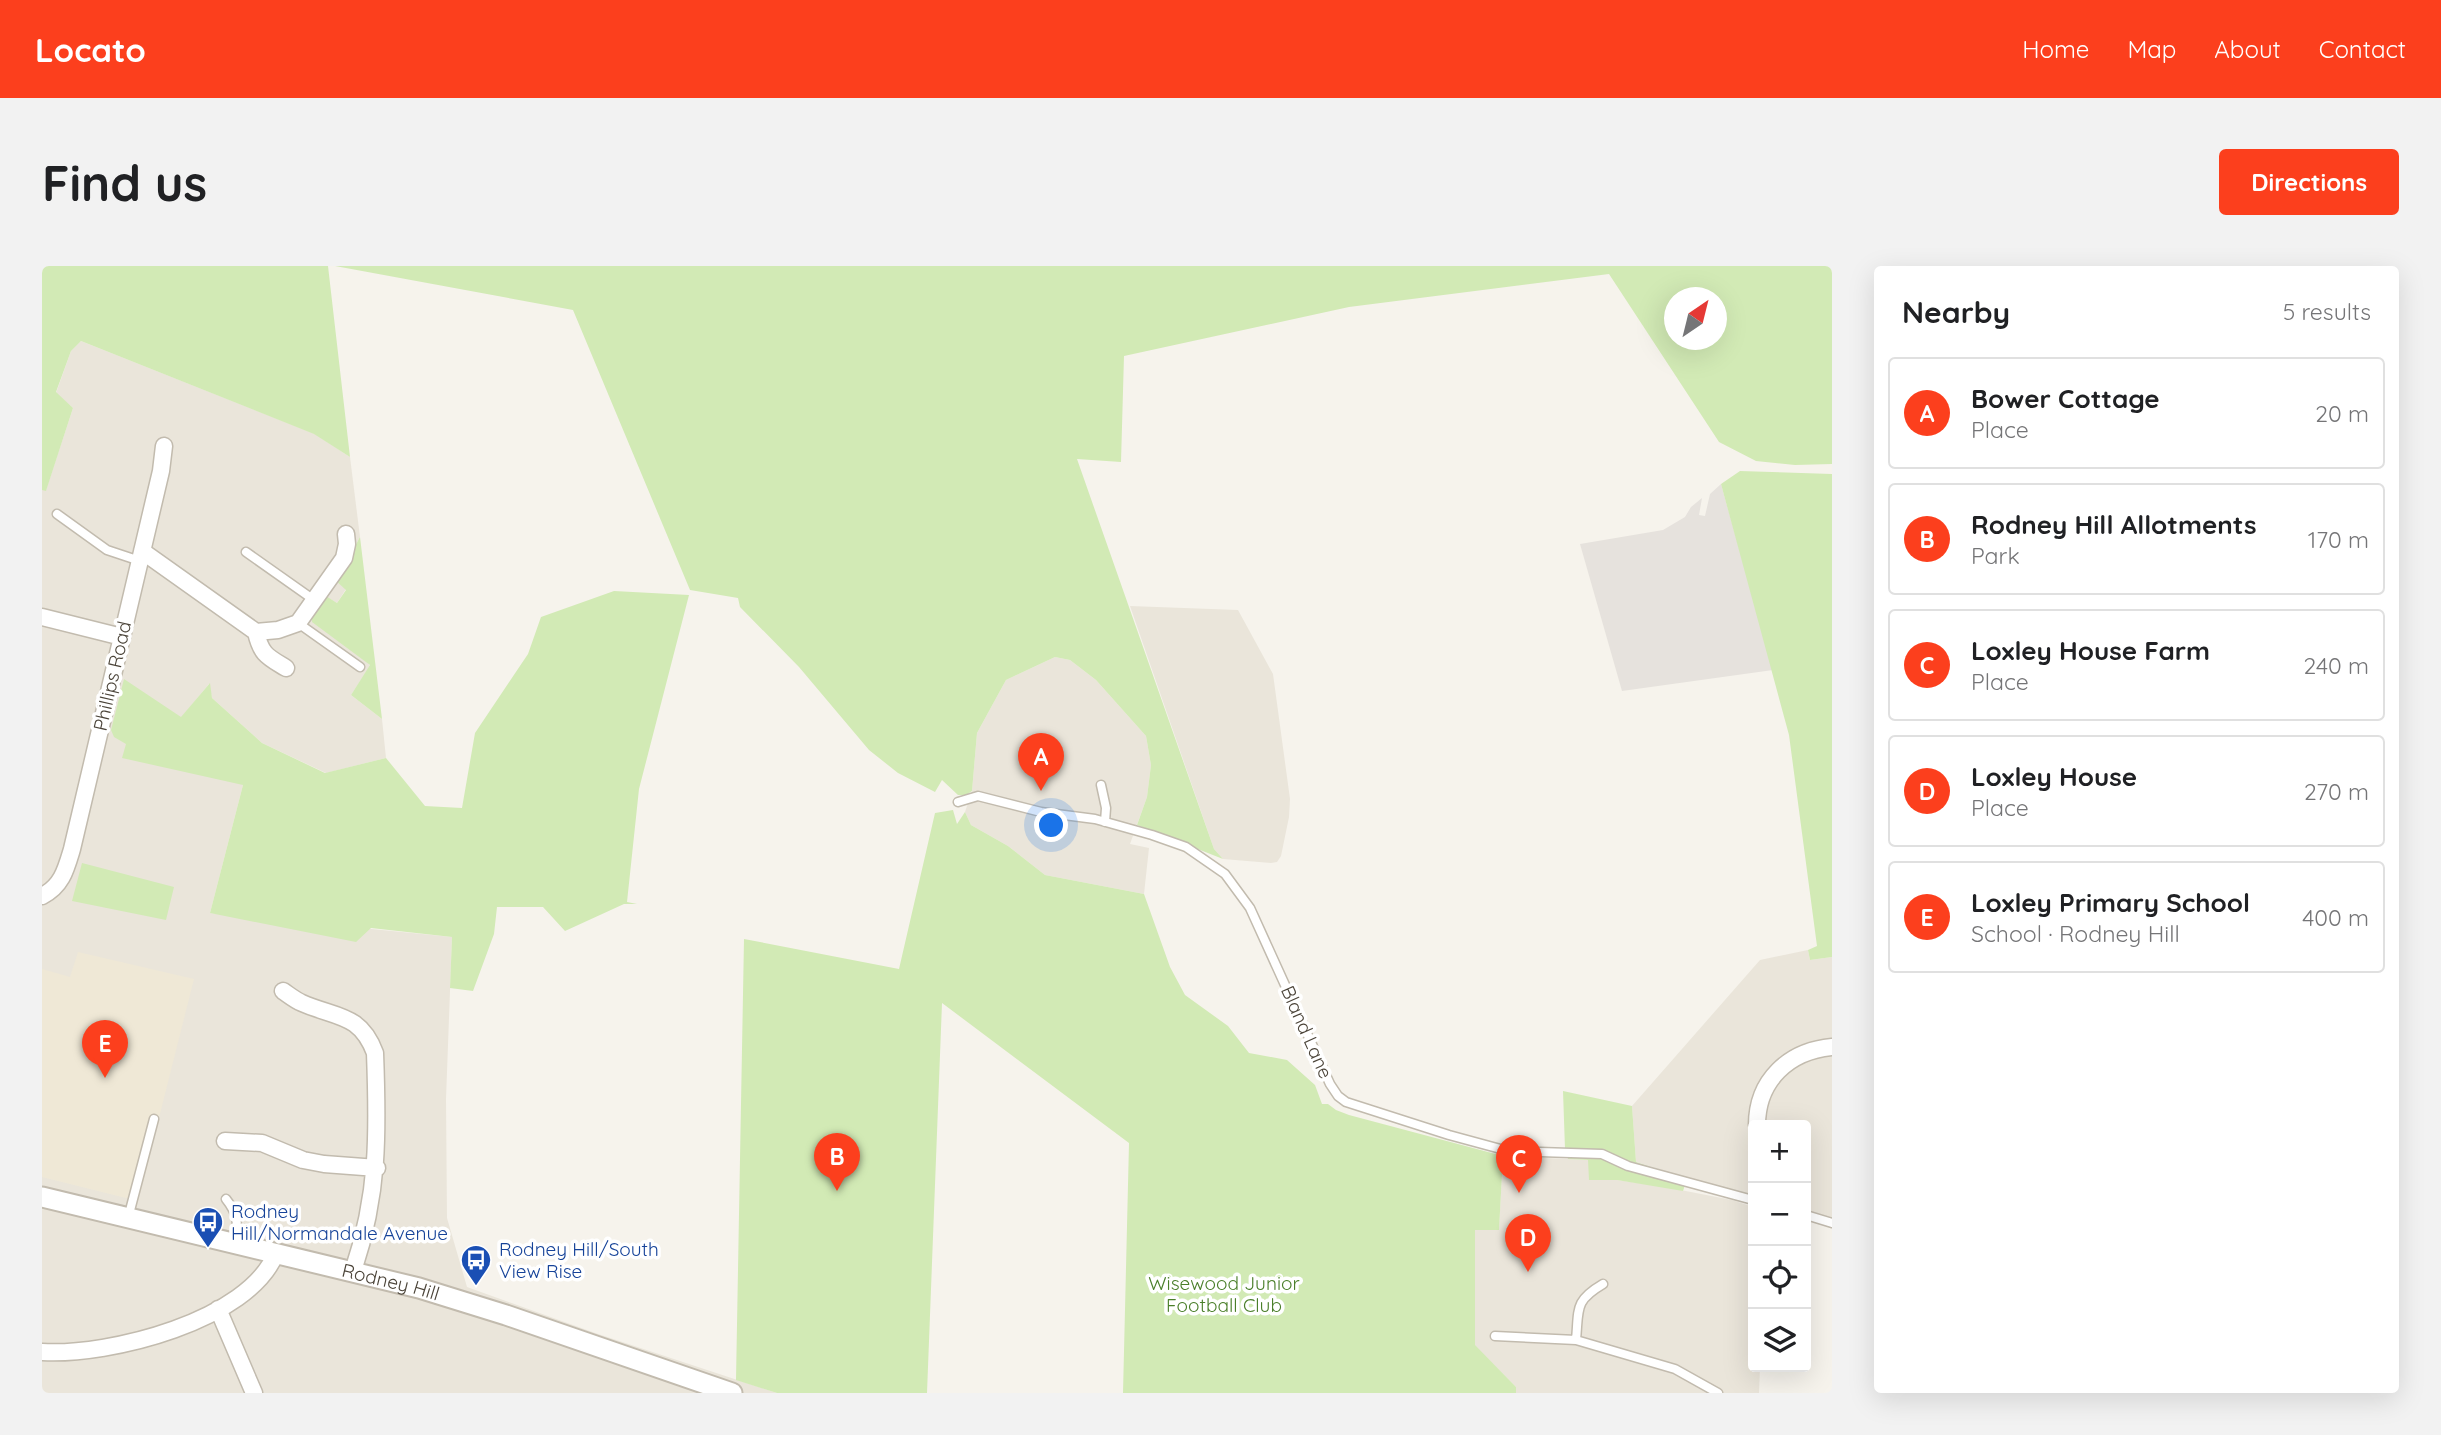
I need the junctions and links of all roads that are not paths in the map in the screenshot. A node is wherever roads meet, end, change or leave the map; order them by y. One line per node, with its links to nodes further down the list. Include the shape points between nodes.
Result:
1 (164, 446): 5 (street, Phillips Road)
2 (57, 514): 5 (lane, via 107,550)
3 (346, 534): 6 (street, via 344,558)
4 (246, 552): 6 (lane)
5 (141, 556): 9 (street); 10 (street, Phillips Road)
6 (314, 600): 8 (street)
7 (42, 617): 10 (street)
8 (298, 623): 9 (street); 11 (lane)
9 (256, 632): 12 (street, via 265,655)
10 (121, 636): 16 (street, Phillips Road, via 66,871)
11 (360, 667)
12 (286, 668)
13 (1101, 785): 15 (lane)
14 (958, 802): 15 (lane, Bland Lane, via 978,796)
15 (1105, 822): 25 (lane, Bland Lane, via 1186,847 1226,874 1250,908 1330,1084 1346,1102 1508,1152 1602,1154 1628,1166)
16 (42, 897)
17 (283, 991): 22 (street, via 349,1018 370,1039 375,1053)
18 (1832, 1047): 20 (street, via 1802,1053 1780,1068 1763,1094)
19 (154, 1119): 27 (lane)
20 (1757, 1120)
21 (225, 1141): 22 (street, via 262,1143 324,1164)
22 (377, 1168): 31 (street)
23 (42, 1197): 27 (street, Rodney Hill)
24 (226, 1199): 29 (lane, via 238,1220)
25 (1748, 1199)
26 (1811, 1217): 28 (lane)
27 (128, 1218): 29 (street, Rodney Hill)
28 (1832, 1223)
29 (234, 1243): 30 (street, Rodney Hill)
30 (276, 1253): 31 (street, Rodney Hill); 33 (street, via 271,1267 256,1283)
31 (353, 1271): 38 (street, Rodney Hill, via 506,1315)
32 (1603, 1284): 35 (lane, via 1585,1294 1580,1303)
33 (218, 1309): 36 (street, via 145,1339 100,1349); 37 (street)
34 (1495, 1336): 35 (lane)
35 (1576, 1340): 39 (lane, via 1675,1369)
36 (42, 1352)
37 (254, 1393)
38 (732, 1393)
39 (1718, 1393)

